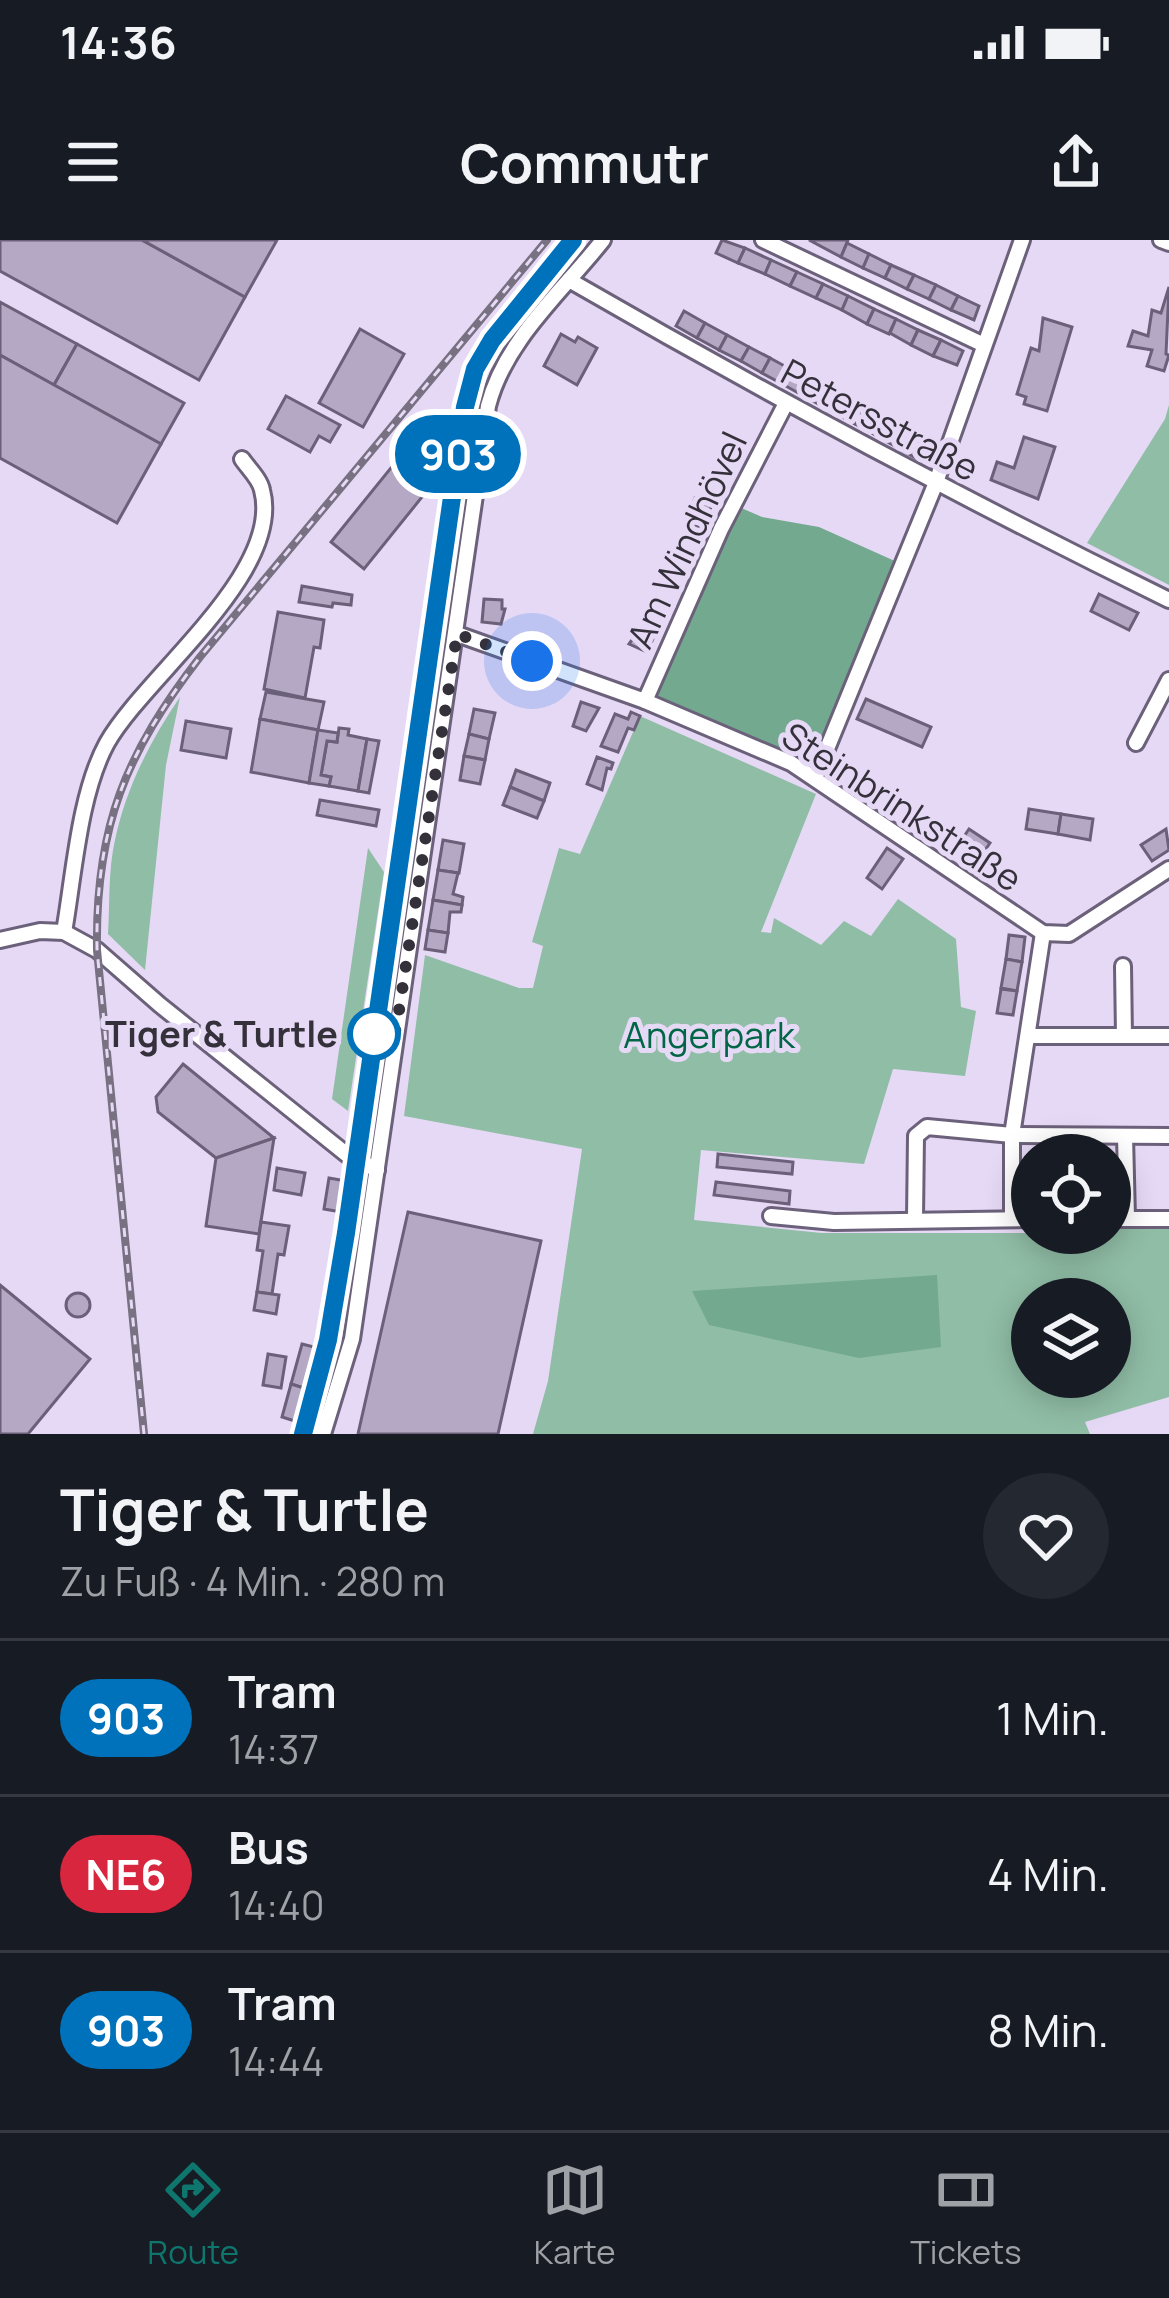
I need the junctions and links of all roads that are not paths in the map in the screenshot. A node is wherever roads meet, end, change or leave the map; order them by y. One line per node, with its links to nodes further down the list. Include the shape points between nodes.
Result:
1 (603, 240): 4 (street)
2 (763, 240): 5 (street)
3 (1022, 240): 5 (street)
4 (569, 280): 6 (street, Petersstraße); 10 (street, via 494,381)
5 (982, 344): 8 (street)
6 (785, 405): 8 (street, Petersstraße); 12 (street, Am Windhövel)
7 (242, 459): 16 (street, via 262,488 253,550 232,595 106,745)
8 (935, 485): 9 (street, Petersstraße); 14 (street)
9 (1169, 600)
10 (457, 634): 12 (street, Steinbrinkstraße); 27 (street)
11 (1169, 680): 13 (street)
12 (645, 701): 14 (street, Steinbrinkstraße)
13 (1136, 743)
14 (815, 778): 17 (street, Steinbrinkstraße)
15 (1169, 870): 17 (street, Steinbrinkstraße, via 1069,934)
16 (64, 932): 18 (street); 27 (street, via 98,950 346,1154)
17 (1043, 933): 20 (street)
18 (0, 940)
19 (1123, 966): 21 (street)
20 (1029, 1036): 21 (street); 23 (street)
21 (1124, 1036): 22 (street)
22 (1169, 1036)
23 (1012, 1134)
24 (1011, 1135): 29 (street, via 919,1131)
25 (1131, 1136): 26 (street)
26 (1169, 1136)
27 (377, 1170): 33 (street, via 352,1339)
28 (771, 1216): 29 (street)
29 (915, 1218): 30 (street)
30 (1011, 1219)
31 (1131, 1219): 32 (street)
32 (1169, 1219)
33 (323, 1434)

